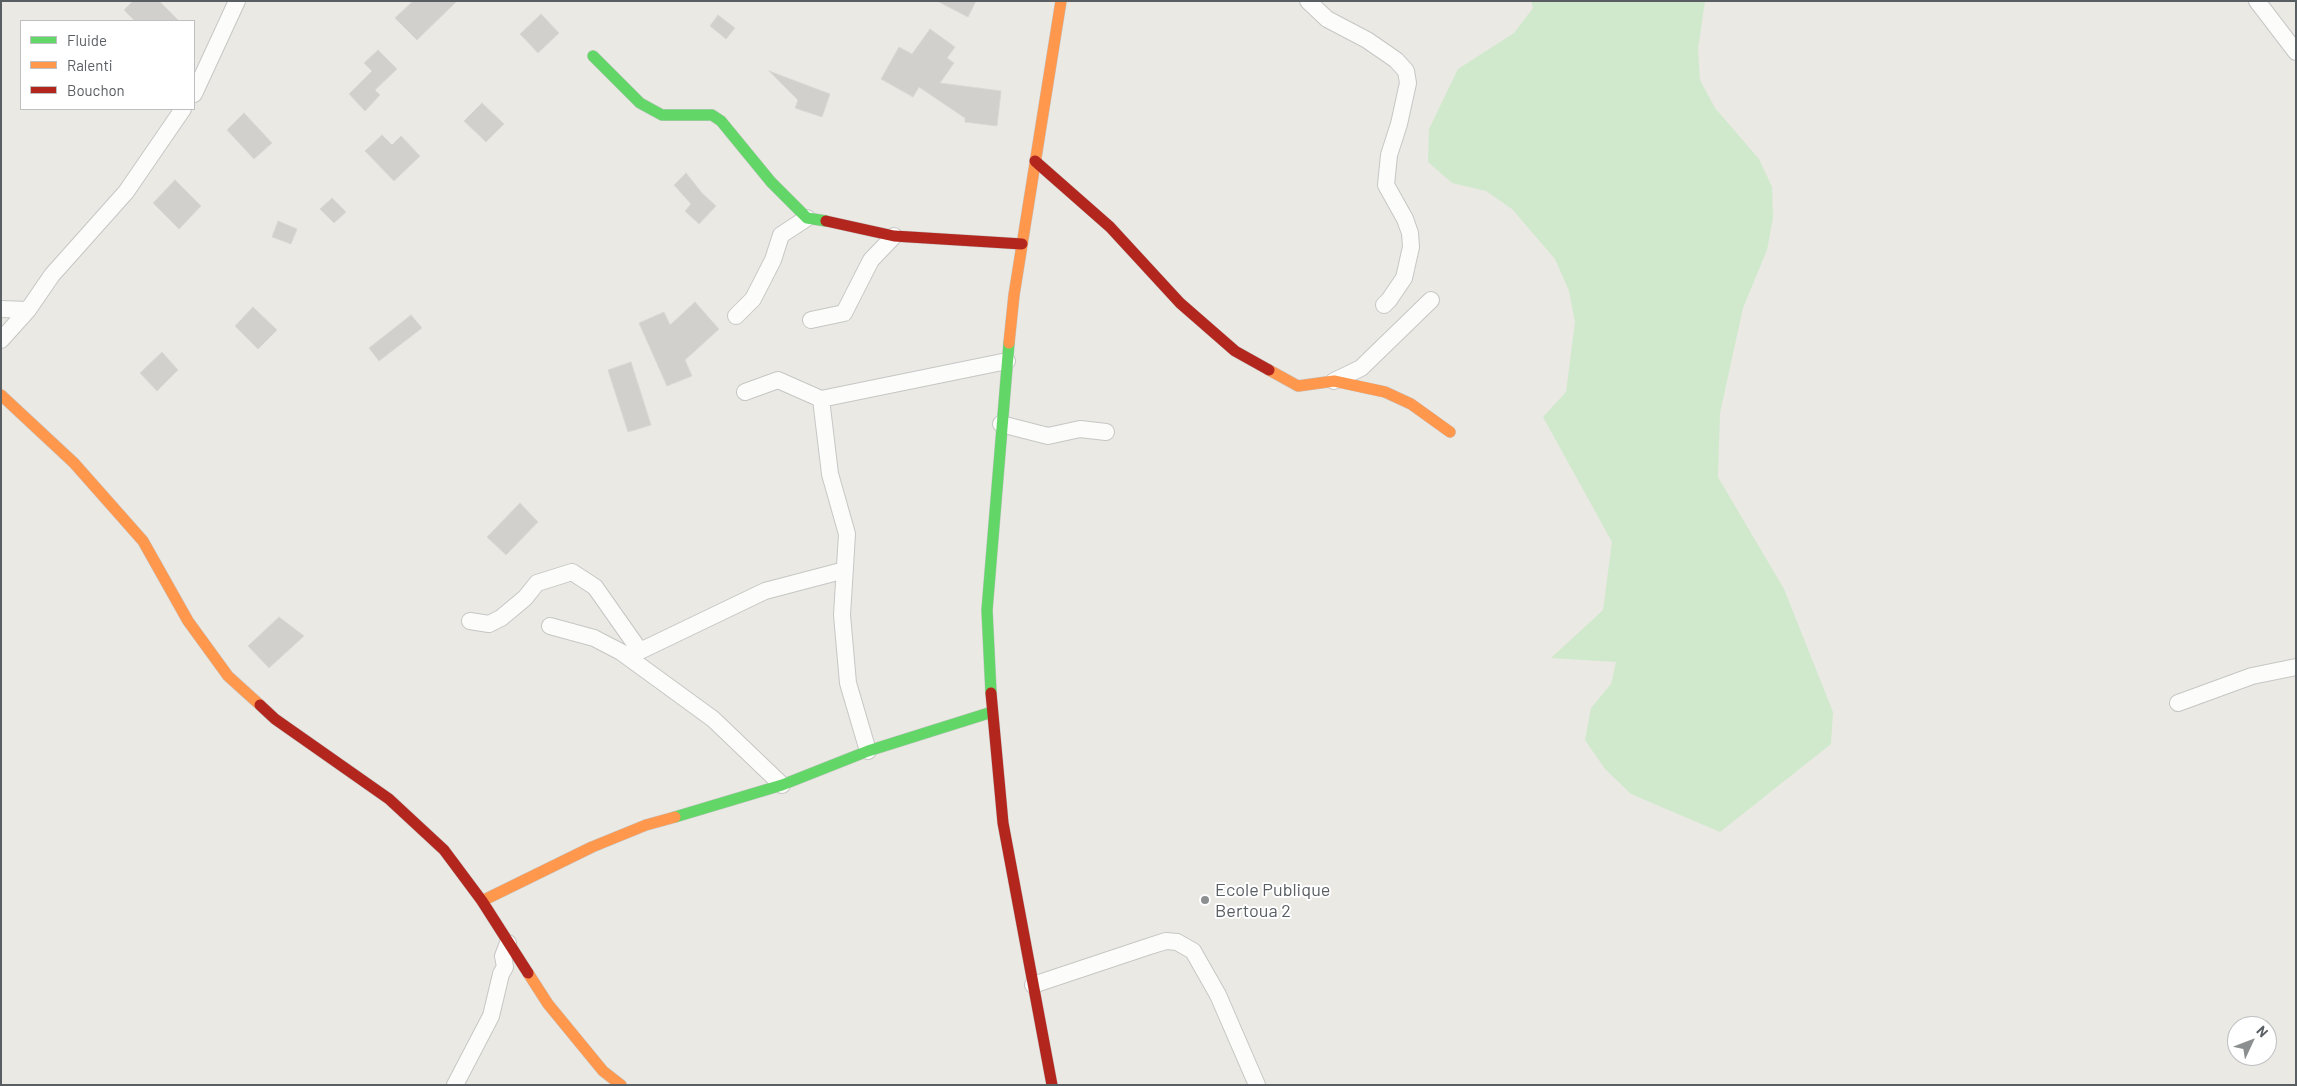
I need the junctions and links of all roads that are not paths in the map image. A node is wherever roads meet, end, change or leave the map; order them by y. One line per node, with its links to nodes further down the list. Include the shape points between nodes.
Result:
1 (237, 1): 7 (street)
2 (1061, 1): 9 (street)
3 (1308, 1): 14 (street, via 1327,19 1367,40 1406,71 1408,83 1389,155 1386,185 1405,219 1411,247 1404,278)
4 (2257, 1): 5 (street)
5 (2296, 52)
6 (593, 56): 10 (street, via 640,103 662,115 712,115 721,121 771,182)
7 (195, 92)
8 (182, 110): 16 (street, via 126,192 52,275)
9 (1035, 162): 12 (street); 21 (street, via 1110,227 1180,303 1234,351 1298,386)
10 (807, 218): 11 (street); 17 (street, via 780,235 773,260 753,299)
11 (894, 236): 12 (street); 18 (street, via 871,260 844,313)
12 (1022, 244): 20 (street)
13 (1431, 300): 21 (street, via 1361,368)
14 (1384, 305)
15 (1, 309): 16 (street)
16 (28, 310): 19 (street)
17 (736, 316)
18 (811, 320)
19 (1, 340)
20 (1007, 361): 24 (street); 25 (street)
21 (1334, 381): 27 (street, via 1385,392 1412,404)
22 (745, 392): 24 (street, via 778,380)
23 (1, 395): 36 (street, via 74,463 143,541 188,621 228,676 275,718 389,800 444,850)
24 (821, 399): 28 (street, via 830,474 847,534)
25 (1000, 424): 26 (street, via 1048,436 1080,429); 33 (street, via 987,610)
26 (1106, 432)
27 (1450, 432)
28 (845, 570): 29 (street, via 766,591 640,651 595,587 572,572 537,583 502,618 489,624); 34 (street, via 842,615 848,683)
29 (470, 621)
30 (550, 626): 35 (street, via 594,638 621,652 713,719)
31 (2296, 667): 32 (street, via 2252,676)
32 (2178, 703)
33 (992, 712): 34 (street); 38 (street, via 1003,823)
34 (868, 751): 35 (street)
35 (782, 785): 36 (street, via 646,825 592,847)
36 (482, 901): 37 (street)
37 (508, 943): 39 (street, via 503,956 505,967 491,1016); 40 (street, via 548,1004 602,1072)
38 (1033, 985): 41 (street); 42 (street, via 1166,941 1178,942 1193,951 1213,986)
39 (455, 1085)
40 (622, 1085)
41 (1052, 1085)
42 (1256, 1085)

